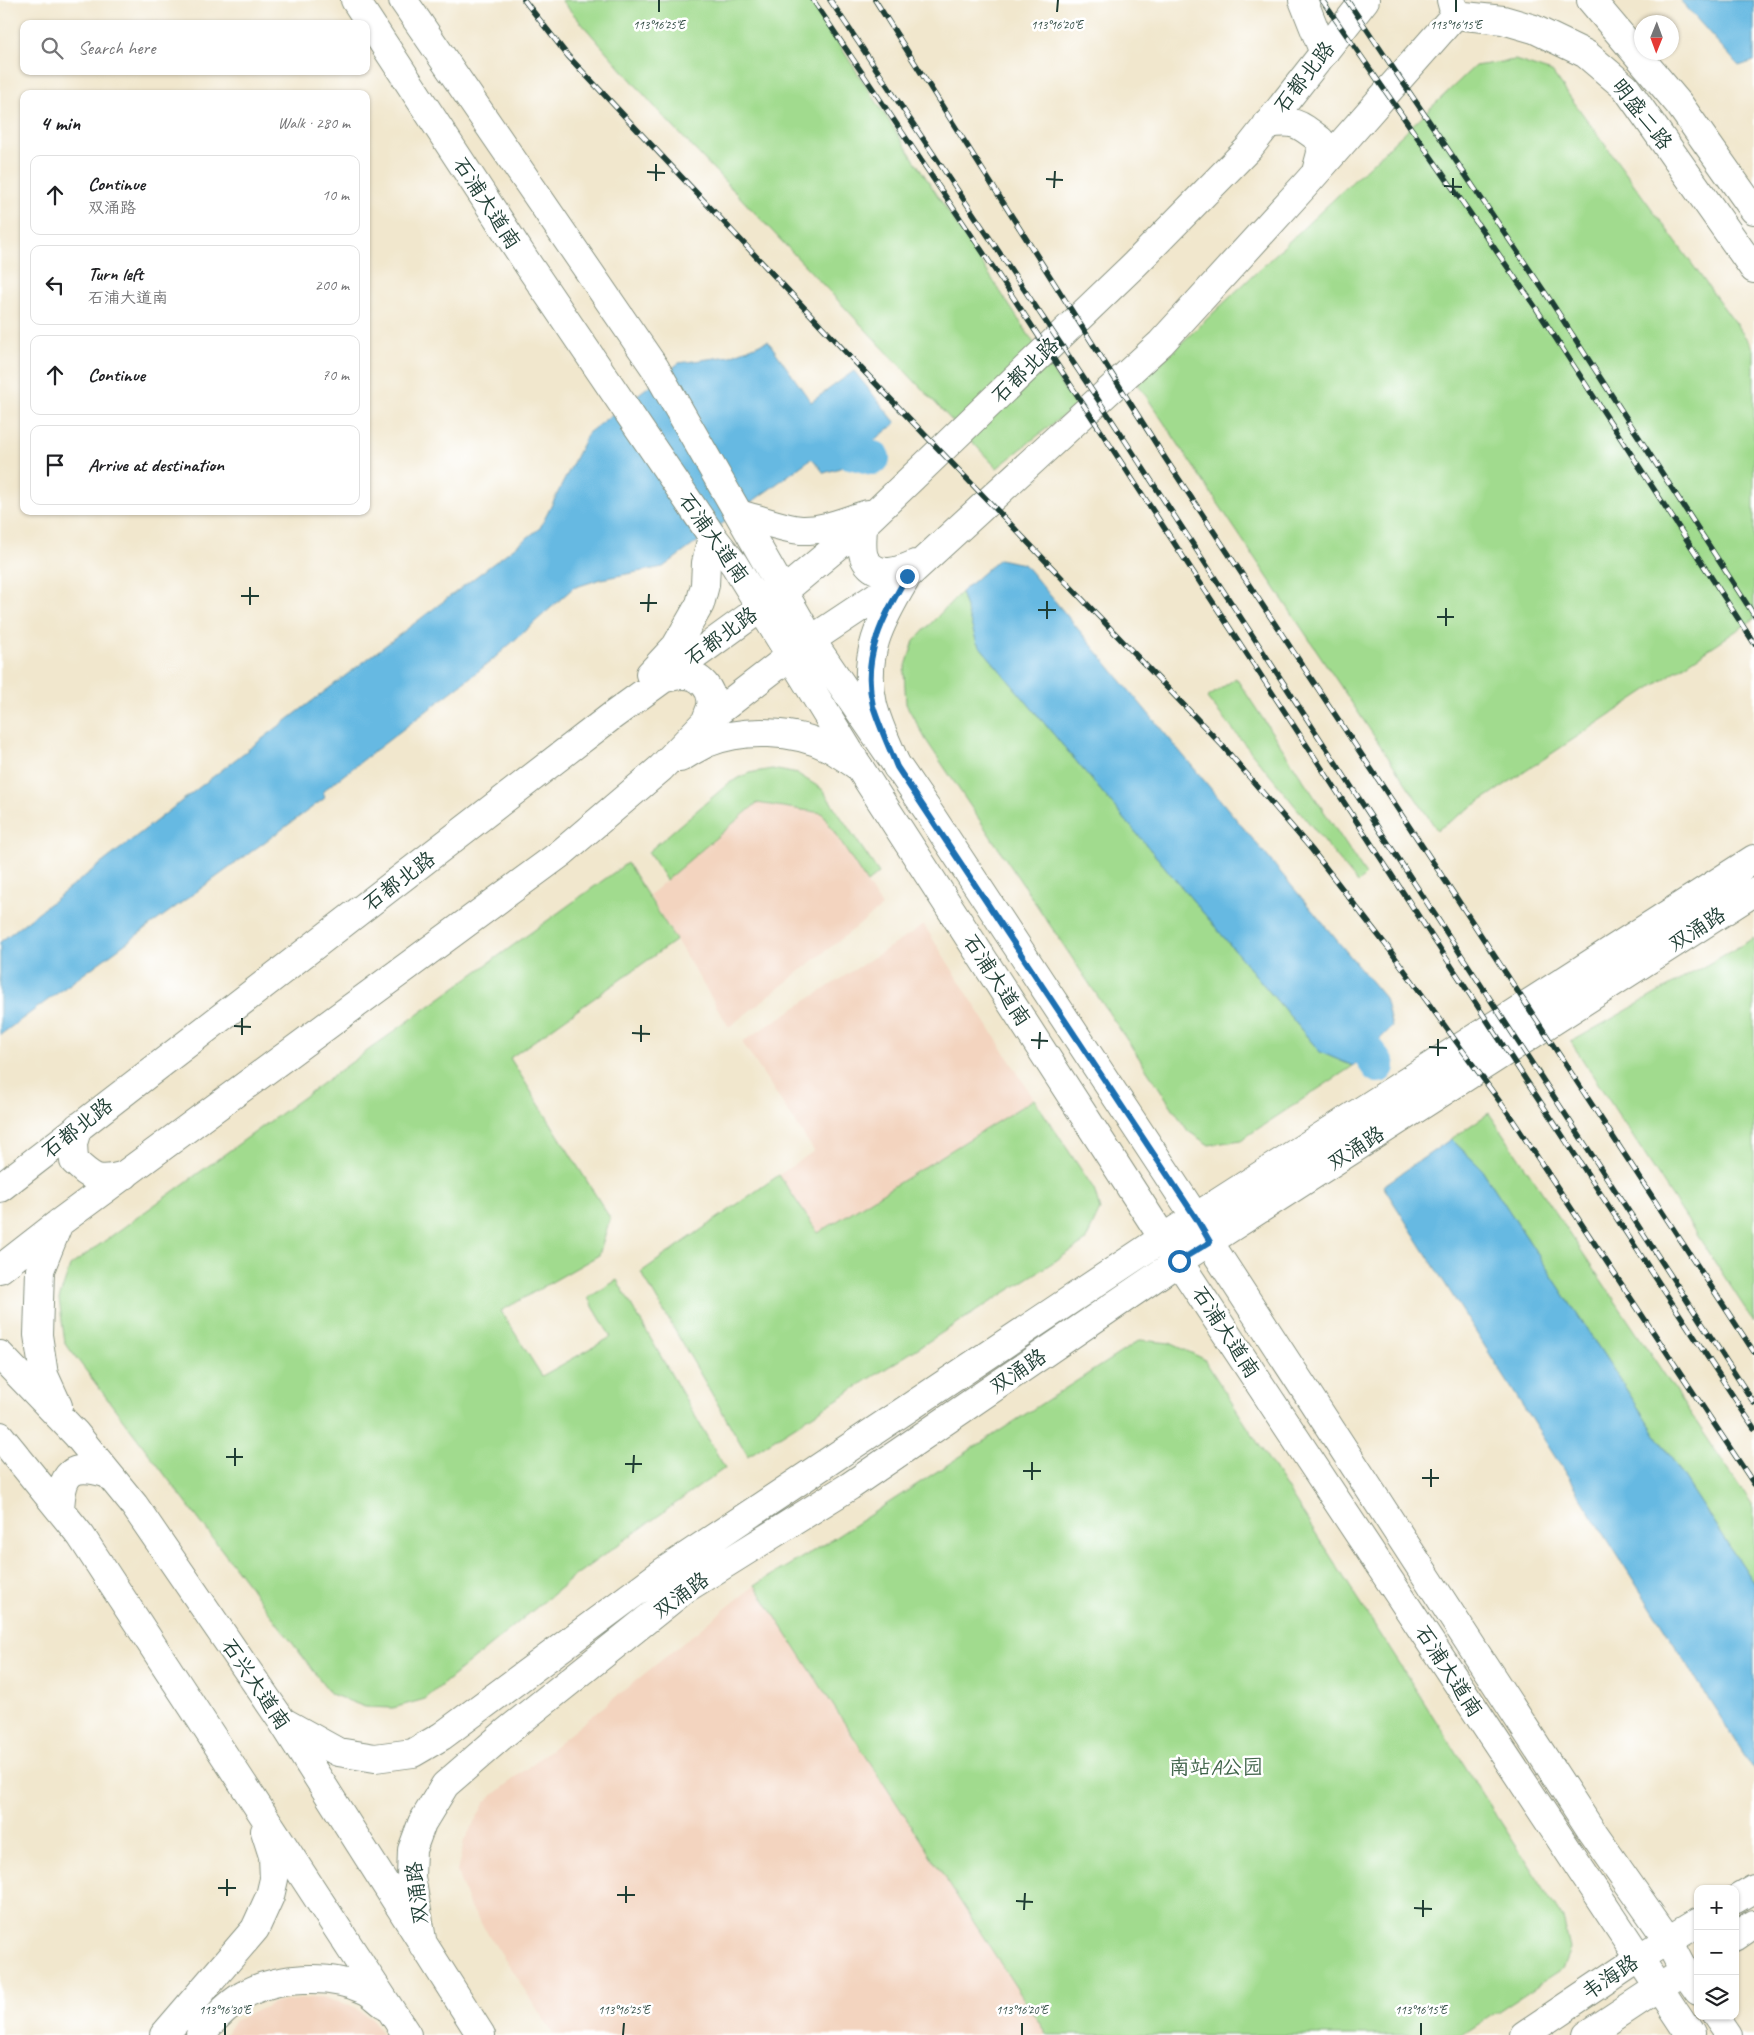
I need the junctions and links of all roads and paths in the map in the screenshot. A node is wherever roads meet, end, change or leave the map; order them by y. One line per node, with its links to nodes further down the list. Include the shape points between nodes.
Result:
1 (355, 0): 7 (main road, 石浦大道南)
2 (403, 0): 14 (main road, 石浦大道南, via 655,368)
3 (1303, 0): 9 (main road)
4 (1365, 0): 9 (main road, 石都北路)
5 (1592, 0): 12 (main road, 明盛二路, via 1679,104)
6 (1453, 8): 11 (main road); 13 (main road, 明盛二路, via 1534,29 1586,54 1626,88)
7 (368, 20)
8 (370, 23): 16 (main road, 石浦大道南, via 523,258)
9 (1324, 53): 10 (main road, 石都北路)
10 (1267, 124): 11 (main road, via 1299,124 1320,140 1321,153); 15 (main road, 石都北路, via 1249,148 1135,264)
11 (1316, 172): 17 (main road, via 1161,343)
12 (1754, 210)
13 (1754, 269)
14 (741, 515): 15 (main road, via 802,530); 16 (main road, via 738,531 726,538); 18 (main road, 石浦大道南)
15 (873, 517): 17 (main road, via 863,546 865,560 878,571 898,572); 18 (main road, 石都北路)
16 (712, 536): 19 (main road, 石浦大道南); 23 (main road, via 700,604 676,646)
17 (915, 568): 20 (main road); 26 (main road, via 891,604 872,649 869,675 874,706)
18 (784, 591): 19 (main road, 石都北路); 20 (main road, 石浦大道南)
19 (761, 607): 21 (main road, 石浦大道南); 22 (main road, 石都北路)
20 (812, 640): 21 (main road); 26 (main road, 石浦大道南)
21 (790, 656): 24 (main road); 25 (main road, 石浦大道南)
22 (664, 678): 23 (main road, 石都北路); 24 (main road, via 682,674 694,676 704,684 711,694)
23 (612, 716): 32 (main road, 石都北路)
24 (706, 721): 27 (main road)
25 (860, 766): 27 (main road, via 829,748 804,739 778,734 741,734 707,743); 29 (main road, 石浦大道南)
26 (897, 767): 28 (main road, 石浦大道南)
27 (661, 768): 33 (main road, via 560,854)
28 (926, 808): 29 (main road, via 906,803 900,807 897,816); 35 (main road, 石浦大道南)
29 (901, 831): 37 (main road, 石浦大道南)
30 (1754, 859): 35 (main road, 双涌路)
31 (1754, 892): 38 (main road, 双涌路)
32 (78, 1127): 33 (main road, via 73,1143 74,1161 90,1176 108,1180); 34 (main road, 石都北路)
33 (125, 1175): 36 (main road)
34 (5, 1181)
35 (1196, 1218): 37 (main road, 双涌路); 38 (main road, 石浦大道南)
36 (59, 1223): 40 (main road); 42 (main road, via 40,1270 38,1335 44,1375)
37 (1163, 1238): 39 (main road, 石浦大道南); 48 (main road, 双涌路, via 663,1572 442,1736 413,1753 375,1758 338,1752)
38 (1210, 1242): 39 (main road, 双涌路); 50 (main road, 石浦大道南)
39 (1179, 1261): 51 (main road, 石浦大道南); 58 (main road, 双涌路, via 850,1486 685,1589 445,1785 422,1823 412,1850 411,1877)
40 (0, 1269)
41 (0, 1355): 42 (main road, 石兴大道南)
42 (76, 1434): 46 (main road, 石兴大道南)
43 (0, 1436): 45 (main road)
44 (0, 1450): 45 (main road)
45 (24, 1465): 47 (main road)
46 (108, 1474): 47 (main road, via 92,1469 78,1470 65,1478); 48 (main road, 石兴大道南, via 134,1505)
47 (60, 1510): 49 (main road, via 81,1536)
48 (282, 1721): 58 (main road, 石兴大道南)
49 (253, 1799): 62 (main road); 64 (main road, via 274,1856 270,1896 255,1929)
50 (1591, 1830): 51 (main road); 57 (main road, 石浦大道南)
51 (1565, 1847): 59 (main road, 石浦大道南)
52 (1754, 1889): 53 (main road)
53 (1739, 1898)
54 (1694, 1924): 57 (main road, 韦海路)
55 (1754, 1924): 56 (main road)
56 (1739, 1934)
57 (1668, 1940): 59 (main road, 韦海路); 60 (main road, 石浦大道南)
58 (424, 1945): 67 (main road, 石兴大道南)
59 (1640, 1957): 61 (main road, 石浦大道南); 68 (main road, 韦海路)
60 (1693, 1974): 61 (main road, 韦海路)
61 (1659, 1987): 69 (main road, 韦海路); 70 (main road, 石浦大道南)
62 (390, 2009): 65 (main road, via 366,1990 343,1983 293,1980 242,1996 213,2019); 66 (main road)
63 (1718, 2020): 71 (main road)
64 (164, 2035)
65 (200, 2035)
66 (407, 2035)
67 (481, 2035)
68 (1524, 2035)
69 (1587, 2035)
70 (1690, 2035)
71 (1728, 2035)

